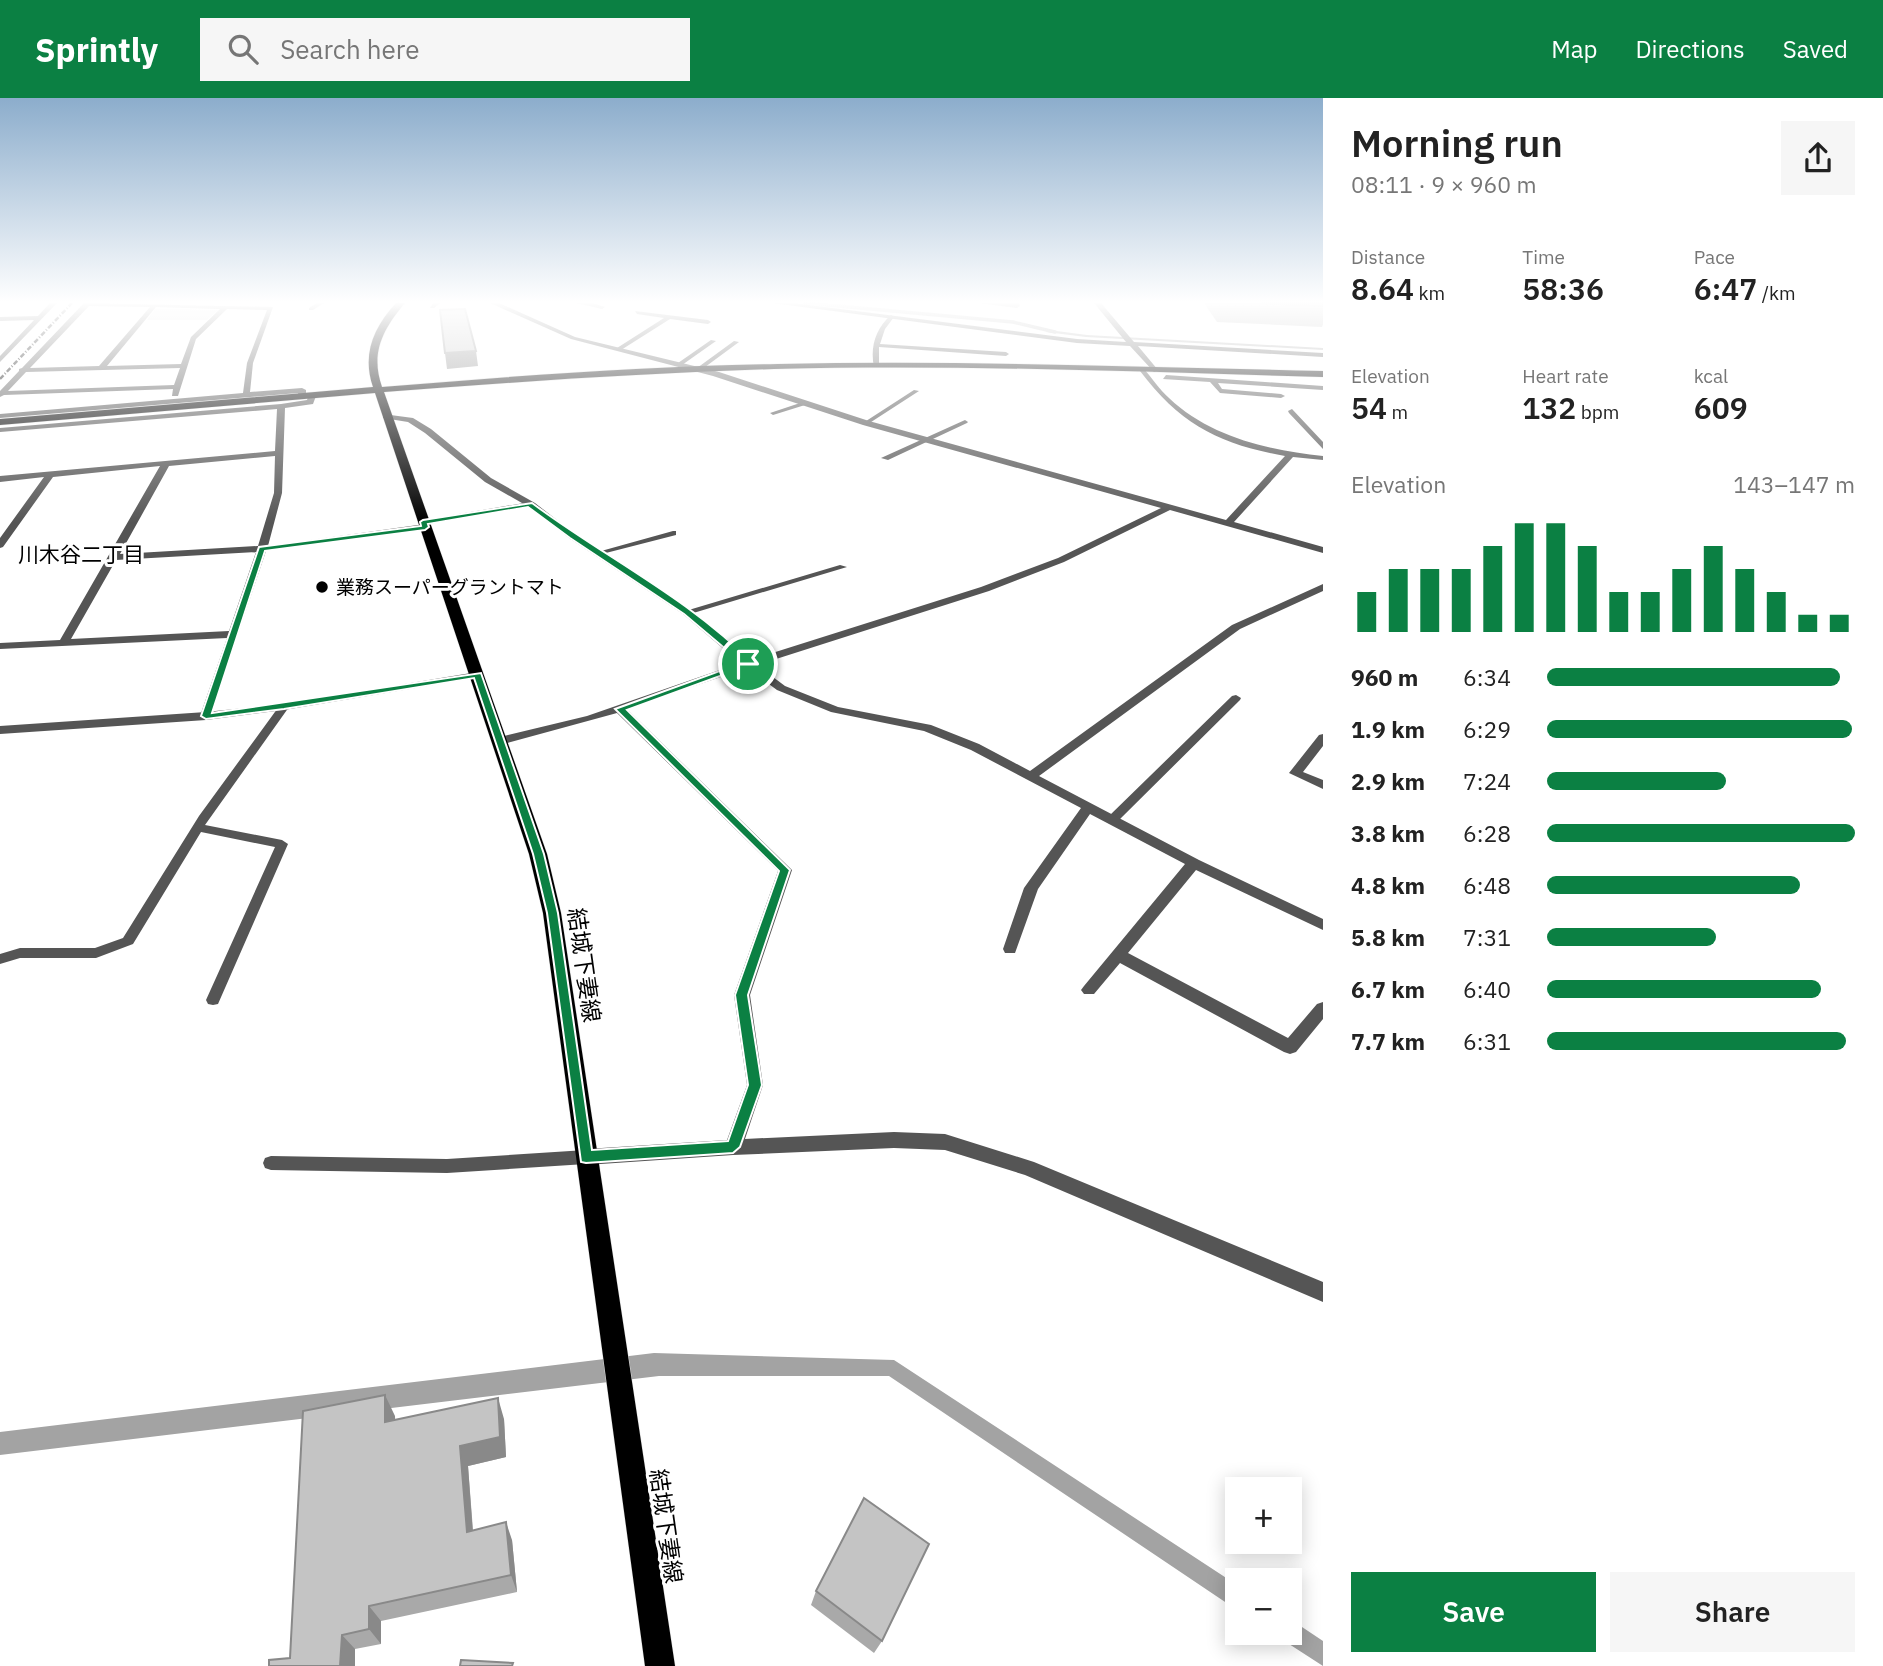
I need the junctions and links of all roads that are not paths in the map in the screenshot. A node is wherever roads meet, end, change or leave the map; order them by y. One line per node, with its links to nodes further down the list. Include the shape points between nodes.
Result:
1 (16, 376): 14 (street)
2 (181, 376): 10 (street)
3 (248, 376): 15 (street)
4 (373, 376): 12 (main road, 結城下妻線)
5 (571, 376): 12 (main road)
6 (720, 376): 19 (street)
7 (1147, 376): 32 (street, via 1192,421 1242,443)
8 (1166, 377): 9 (street)
9 (1211, 379): 11 (street); 16 (street, via 1220,391)
10 (177, 387): 14 (street); 18 (street)
11 (1323, 388)
12 (377, 391): 17 (main road); 24 (main road, 結城下妻線)
13 (915, 391): 27 (lane)
14 (1, 394)
15 (246, 395): 17 (street, via 302,390); 18 (street)
16 (1281, 396)
17 (307, 397): 20 (street, via 310,402); 25 (main road)
18 (172, 402): 23 (street)
19 (803, 404): 22 (lane); 27 (street)
20 (281, 406): 28 (street); 31 (street)
21 (1292, 411): 30 (street)
22 (773, 413)
23 (0, 416)
24 (386, 416): 38 (street, via 410,420 488,480); 41 (main road, 結城下妻線)
25 (0, 422)
26 (965, 422): 29 (lane)
27 (866, 423): 29 (street)
28 (0, 430)
29 (927, 440): 33 (lane); 39 (street)
30 (1323, 447)
31 (278, 453): 35 (street); 45 (street, via 278,493)
32 (1290, 456): 34 (street); 40 (street)
33 (885, 458)
34 (1323, 458)
35 (166, 464): 36 (street); 47 (street)
36 (50, 475): 37 (street); 43 (street)
37 (0, 479)
38 (530, 504): 41 (lane); 46 (street)
39 (1170, 507): 40 (street); 54 (street, via 1061,560 985,589)
40 (1227, 524): 44 (street)
41 (424, 525): 45 (street); 55 (main road, 結城下妻線)
42 (673, 533): 46 (lane)
43 (0, 545)
44 (1321, 548)
45 (262, 549): 47 (street); 51 (street)
46 (598, 553): 50 (street)
47 (114, 557): 52 (street)
48 (843, 567): 50 (lane)
49 (1323, 587): 63 (street, via 1236,627)
50 (687, 612): 54 (street)
51 (234, 634): 52 (street); 59 (street)
52 (65, 641): 53 (street)
53 (0, 646)
54 (748, 664): 58 (street); 63 (street, via 804,700 927,728)
55 (477, 675): 57 (street); 62 (main road, 結城下妻線)
56 (1236, 698): 66 (lane)
57 (284, 707): 59 (street); 67 (lane)
58 (620, 709): 62 (street); 76 (street, via 785,870 742,995 755,1085)
59 (206, 716): 60 (street)
60 (0, 730)
61 (1323, 738): 64 (street, via 1295,773)
62 (500, 741): 77 (main road, 結城下妻線, via 538,854 552,913)
63 (1032, 775): 65 (street)
64 (1323, 785)
65 (1089, 806): 66 (street); 70 (street, via 1031,888)
66 (1113, 819): 68 (street)
67 (198, 828): 72 (lane, via 128,941 96,953 20,953); 74 (lane, via 282,844)
68 (1194, 863): 69 (street); 71 (street)
69 (1323, 925)
70 (1010, 949)
71 (1117, 954): 73 (street); 75 (street, via 1290,1047)
72 (0, 959)
73 (1089, 990)
74 (213, 1000)
75 (1323, 1008)
76 (733, 1147): 77 (street); 79 (street, via 945,1142 1028,1168)
77 (586, 1157): 78 (lane, via 447,1166); 80 (main road, 結城下妻線)
78 (271, 1163)
79 (1323, 1292)
80 (660, 1666)

